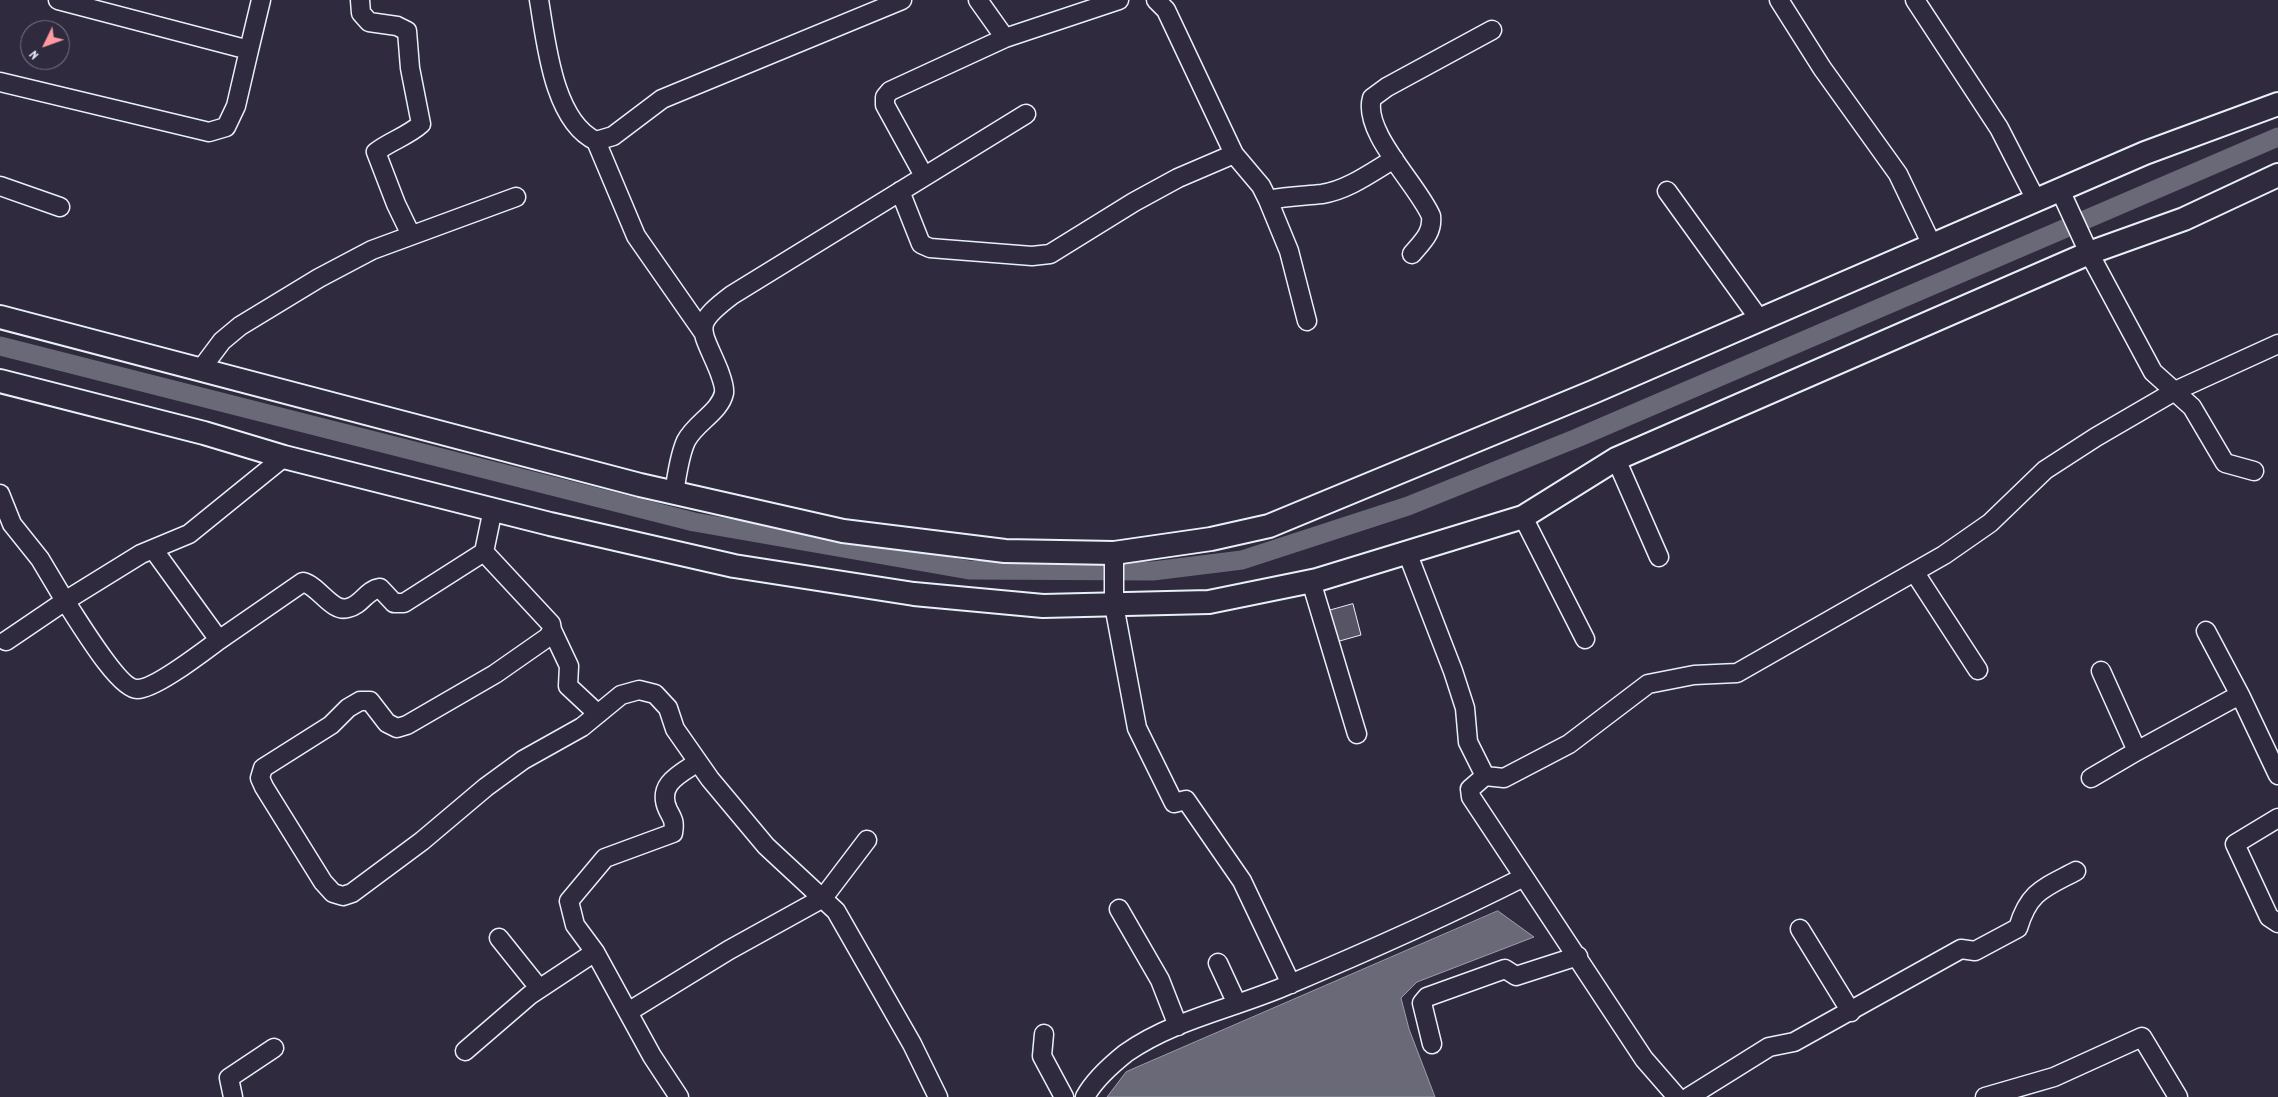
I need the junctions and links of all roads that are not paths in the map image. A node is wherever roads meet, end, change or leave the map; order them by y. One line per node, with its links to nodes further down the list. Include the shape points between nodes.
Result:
1 (58, 0): 13 (street)
2 (261, 0): 13 (street)
3 (360, 0): 30 (street, via 361,13 368,22 397,26 407,31 410,68 421,124 376,152)
4 (539, 0): 17 (street, via 550,71 565,107 581,131)
5 (902, 0): 17 (street, via 662,99 613,136)
6 (978, 0): 12 (street)
7 (1119, 0): 12 (street)
8 (1156, 0): 18 (street, via 1166,10)
9 (1779, 0): 32 (street, via 1822,68 1898,174)
10 (1915, 0): 28 (street, via 1999,128)
11 (1492, 30): 19 (street, via 1372,98 1371,116)
12 (1005, 38): 20 (street, via 896,88 885,97 885,105)
13 (249, 50): 14 (street, via 236,106 226,126 209,132)
14 (0, 82)
15 (2278, 104): 23 (street, via 2145,153)
16 (1026, 114): 20 (street)
17 (596, 141): 37 (street, via 636,236)
18 (1234, 154): 24 (street, via 1178,178 1050,254 1032,256 930,248 921,244); 27 (street, via 1261,186)
19 (1394, 159): 27 (street, via 1332,191); 33 (street, via 1431,216 1432,227 1428,235)
20 (924, 176): 24 (street)
21 (2278, 176): 31 (street, via 2184,219)
22 (0, 186): 29 (street)
23 (2060, 190): 28 (street); 31 (street)
24 (900, 191): 37 (street, via 732,294 710,311 703,322)
25 (1667, 192): 35 (street)
26 (516, 197): 30 (street)
27 (1268, 200): 36 (street, via 1289,252)
28 (2036, 200): 32 (street)
29 (60, 207)
30 (412, 235): 39 (street, via 372,250 267,308 222,341)
31 (2085, 244): 41 (street, via 2153,372); 43 (street)
32 (1932, 245): 35 (street)
33 (1412, 254)
34 (0, 317): 39 (street)
35 (1760, 320): 52 (street, via 1269,526)
36 (1307, 321)
37 (703, 332): 45 (street, via 724,391 721,400 687,440)
38 (2278, 344): 41 (street)
39 (201, 369): 45 (street)
40 (1, 385): 42 (street, via 204,433)
41 (2174, 391): 44 (street, via 2192,407 2225,463); 54 (street, via 2045,470 1990,523)
42 (284, 457): 47 (street); 49 (street, via 189,534)
43 (1616, 459): 48 (street); 53 (street)
44 (2254, 471)
45 (674, 493): 52 (street, via 843,531 1005,551)
46 (0, 494): 57 (street, via 12,524 40,559)
47 (493, 509): 50 (street); 56 (street, via 725,564 914,594 1043,606)
48 (1523, 517): 51 (street); 60 (street)
49 (153, 549): 57 (street); 61 (street)
50 (484, 552): 58 (street, via 552,624); 61 (street, via 404,603 394,603 380,588 372,589 355,606 346,609 336,607 312,584 303,582)
51 (1407, 552): 55 (street); 71 (street, via 1453,671 1465,708 1468,742)
52 (1114, 557): 56 (street)
53 (1659, 557)
54 (1915, 573): 63 (street); 71 (street, via 1736,673 1694,675 1648,684 1569,744 1504,778)
55 (1311, 581): 56 (street, via 1209,602); 67 (street)
56 (1114, 598): 85 (street, via 1137,728 1174,803 1186,800 1242,881)
57 (65, 601): 61 (street, via 128,688 148,687); 62 (street)
58 (552, 630): 66 (street, via 569,666 568,686); 66 (street, via 548,637 495,674 407,725 396,728 386,723 370,701 360,701 331,725 263,768 260,778 264,787 323,882 333,893 343,896 394,862 523,760 582,727)
59 (2206, 630): 65 (street)
60 (1585, 639)
61 (219, 640)
62 (6, 641)
63 (1978, 670)
64 (2101, 671): 68 (street)
65 (2241, 697): 68 (street); 70 (street)
66 (598, 714): 69 (street, via 621,695 640,690 655,694 668,708 675,729)
67 (1357, 734)
68 (2137, 751): 72 (street)
69 (698, 762): 77 (street, via 766,846); 82 (street, via 674,778 665,789 664,799 675,822 673,833 605,858 569,901 576,925)
70 (2278, 775)
71 (1484, 776): 76 (street, via 1470,790 1470,797)
72 (2091, 778)
73 (2278, 818): 79 (street, via 2235,844 2269,917)
74 (867, 840): 77 (street)
75 (2076, 871): 89 (street, via 2039,891 2024,908 2018,928 1975,951 1961,949)
76 (1524, 877): 83 (street); 85 (street)
77 (823, 898): 88 (street, via 729,950); 97 (street, via 836,911 912,1044)
78 (1119, 909): 90 (street, via 1160,980)
79 (2278, 923)
80 (1800, 929): 89 (street)
81 (499, 938): 86 (street)
82 (595, 952): 86 (street); 88 (street)
83 (1578, 956): 92 (street, via 1516,976 1505,969 1427,997 1422,1003 1422,1012); 100 (street, via 1644,1059)
84 (1218, 963): 87 (street)
85 (1291, 984): 87 (street)
86 (539, 988): 94 (street)
87 (1237, 1004): 90 (street)
88 (628, 1012): 96 (street)
89 (1851, 1012): 101 (street, via 1794,1042 1769,1047)
90 (1178, 1026): 99 (street, via 1126,1054 1091,1085)
91 (1044, 1034): 98 (street, via 1042,1056)
92 (1432, 1044)
93 (274, 1048): 95 (street, via 229,1078)
94 (465, 1051)
95 (234, 1097)
96 (679, 1097)
97 (938, 1097)
98 (1064, 1097)
99 (1085, 1097)
100 (1677, 1097)
101 (1689, 1097)
102 (1986, 1097): 103 (street, via 2054,1077 2142,1037)
103 (2178, 1097)

